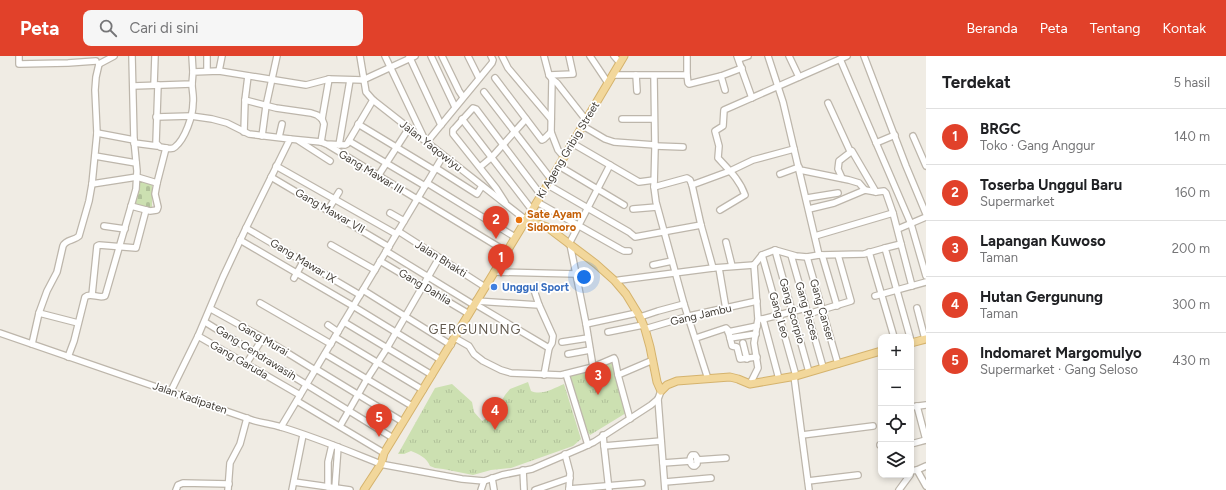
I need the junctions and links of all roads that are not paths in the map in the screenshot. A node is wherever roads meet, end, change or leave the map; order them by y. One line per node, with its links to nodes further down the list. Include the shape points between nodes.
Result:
1 (19, 56): 33 (street, via 19,64)
2 (57, 56): 33 (street)
3 (114, 56): 32 (street)
4 (132, 56): 57 (street)
5 (155, 56): 56 (street)
6 (192, 56): 39 (street)
7 (207, 56): 37 (street)
8 (222, 56): 38 (street)
9 (277, 56): 51 (street)
10 (360, 56): 53 (street, Jalan Yaqowiyu)
11 (385, 56): 35 (street)
12 (431, 56): 68 (street)
13 (442, 56): 62 (street)
14 (468, 56): 48 (street)
15 (502, 56): 16 (street); 29 (street); 75 (street, via 508,68)
16 (507, 56)
17 (544, 56): 46 (street)
18 (569, 56): 46 (street, via 573,74)
19 (590, 56): 54 (street)
20 (614, 56): 34 (street)
21 (624, 56): 34 (main road, Ki Ageng Gribig Street)
22 (687, 56): 42 (street)
23 (748, 56): 30 (street)
24 (768, 56): 58 (street)
25 (789, 56): 47 (street)
26 (847, 56): 31 (street)
27 (864, 56): 86 (street)
28 (411, 57): 35 (street); 80 (street)
29 (491, 57): 48 (street, via 492,63)
30 (738, 58): 36 (street)
31 (840, 59): 47 (street); 97 (street)
32 (96, 60): 33 (street); 85 (street)
33 (58, 63)
34 (620, 63): 40 (main road, Ki Ageng Gribig Street)
35 (391, 68): 53 (street); 93 (street)
36 (742, 68): 45 (street); 63 (street)
37 (207, 71): 38 (street); 39 (street)
38 (219, 71): 43 (street)
39 (193, 72): 55 (street)
40 (613, 75): 41 (street); 54 (main road, Ki Ageng Gribig Street)
41 (636, 75): 44 (street); 60 (street)
42 (687, 75): 44 (street); 45 (street, via 689,84)
43 (248, 76): 51 (street); 64 (street)
44 (654, 76): 76 (street)
45 (721, 76): 59 (street)
46 (551, 77): 75 (street); 77 (street)
47 (799, 77): 58 (street)
48 (478, 78): 62 (street)
49 (496, 78): 74 (street)
50 (329, 79): 51 (street, via 306,85); 52 (street); 73 (street)
51 (271, 80): 67 (street)
52 (350, 80): 53 (street); 98 (street)
53 (364, 80): 65 (street, Jalan Yaqowiyu, via 366,92)
54 (608, 83): 77 (main road, Ki Ageng Gribig Street)
55 (192, 84): 56 (street); 69 (street, via 194,103)
56 (156, 85): 57 (street); 70 (street)
57 (133, 86): 94 (street)
58 (779, 86): 63 (street); 105 (street)
59 (725, 90)
60 (637, 91)
61 (484, 92): 83 (street)
62 (463, 97): 68 (street)
63 (752, 98): 121 (street, via 724,110 723,126 714,131 719,146 718,158)
64 (245, 100): 67 (street); 82 (street)
65 (373, 100): 79 (street); 81 (street, Jalan Yaqowiyu)
66 (828, 103): 106 (street)
67 (266, 106): 73 (street, via 311,113); 87 (street)
68 (456, 107): 80 (street)
69 (191, 116): 70 (street); 82 (street, via 221,121); 103 (street, via 184,136 175,148)
70 (156, 117): 99 (street)
71 (462, 118): 100 (street, via 475,108); 109 (street); 118 (street, via 453,134)
72 (622, 118): 76 (street)
73 (322, 119): 95 (street)
74 (526, 119): 83 (street); 84 (street, via 542,140)
75 (551, 119): 84 (street)
76 (654, 119): 101 (street)
77 (585, 123): 96 (main road, Ki Ageng Gribig Street); 101 (street, via 607,140)
78 (282, 124): 89 (street)
79 (358, 124): 92 (street); 102 (street)
80 (441, 125): 93 (street)
81 (409, 128): 93 (street, Jalan Yaqowiyu); 102 (street)
82 (244, 132): 87 (street)
83 (515, 132): 100 (street); 128 (street)
84 (551, 132): 110 (street, via 558,150)
85 (97, 133): 94 (street); 107 (street)
86 (895, 135): 97 (street); 157 (street)
87 (262, 136): 89 (street)
88 (913, 136): 117 (street)
89 (279, 137): 90 (street)
90 (290, 139): 91 (street); 115 (street)
91 (297, 139): 95 (street); 111 (street)
92 (349, 141): 98 (street, via 345,145); 113 (street)
93 (426, 141): 108 (street, Jalan Yaqowiyu)
94 (134, 142): 99 (street); 112 (street)
95 (323, 143): 98 (street); 123 (street, Gang Mawar III)
96 (572, 143): 110 (main road, Ki Ageng Gribig Street); 114 (street)
97 (876, 143): 160 (street)
98 (339, 145)
99 (157, 146): 103 (street)
100 (503, 146): 109 (street); 140 (street)
101 (655, 146): 104 (street); 127 (street)
102 (396, 147): 113 (street); 120 (street)
103 (166, 148): 129 (street)
104 (683, 148)
105 (794, 149): 119 (street); 121 (street, via 753,160)
106 (850, 152): 126 (street, via 839,161 838,169); 138 (street, via 852,151)
107 (95, 156): 112 (street); 130 (street)
108 (443, 156): 120 (street); 133 (street, Jalan Yaqowiyu)
109 (492, 157): 118 (street); 153 (street)
110 (564, 157): 116 (main road, Ki Ageng Gribig Street)
111 (330, 161)
112 (136, 163): 124 (street)
113 (386, 163): 123 (street); 131 (street)
114 (610, 165): 127 (street, via 639,182); 135 (street)
115 (276, 166): 125 (street); 142 (street, Jalan Bhakti)
116 (559, 166): 128 (main road, Ki Ageng Gribig Street); 135 (street)
117 (926, 166)
118 (480, 167): 146 (street, via 500,192)
119 (799, 168): 122 (street); 126 (street); 141 (street)
120 (435, 169): 131 (street); 133 (street, via 477,194)
121 (730, 171): 132 (street); 154 (street, via 746,195)
122 (780, 174)
123 (378, 176): 143 (street, Gang Mawar III)
124 (137, 177): 129 (street); 130 (street); 145 (street)
125 (271, 177): 152 (street, Gang Mawar VII); 164 (street)
126 (842, 178): 136 (street, via 857,182)
127 (654, 180): 134 (street)
128 (549, 182): 140 (main road, Ki Ageng Gribig Street); 148 (street)
129 (157, 183): 151 (street, via 155,194 158,209)
130 (92, 184): 228 (street, via 80,234 64,244 57,272)
131 (426, 184): 143 (street); 170 (street)
132 (692, 185): 134 (street, via 687,178); 162 (street)
133 (482, 186): 146 (street, Jalan Yaqowiyu)
134 (654, 187): 147 (street)
135 (598, 189): 144 (street); 148 (street)
136 (865, 190): 138 (street); 150 (street, via 834,203)
137 (339, 192): 142 (street)
138 (876, 192): 156 (street, via 886,193)
139 (838, 193): 141 (street)
140 (539, 198): 153 (main road, Ki Ageng Gribig Street); 161 (street)
141 (807, 198): 150 (street)
142 (335, 199): 152 (street); 168 (street, Jalan Bhakti)
143 (417, 199): 159 (street); 180 (street, Gang Mawar III)
144 (624, 205)
145 (131, 206): 151 (street); 165 (street)
146 (507, 206): 158 (street, Jalan Yaqowiyu)
147 (657, 207): 149 (street); 167 (street)
148 (588, 208): 161 (street); 167 (street, via 635,237)
149 (633, 209)
150 (809, 209): 169 (street)
151 (146, 210): 176 (street, via 136,247)
152 (328, 210): 178 (street, Gang Mawar VII)
153 (532, 210): 158 (main road, Ki Ageng Gribig Street)
154 (720, 210)
155 (390, 213): 159 (street)
156 (893, 213): 166 (street); 169 (street)
157 (926, 216): 160 (street)
158 (526, 220): 170 (main road, Ki Ageng Gribig Street); 173 (main road, via 547,227)
159 (404, 221): 168 (street)
160 (911, 224): 166 (street); 202 (street)
161 (579, 225): 173 (street); 181 (street, via 620,250)
162 (701, 225): 167 (street); 195 (street)
163 (104, 226): 165 (street)
164 (246, 228): 171 (street); 191 (street, Gang Mawar IX)
165 (125, 229): 176 (street)
166 (898, 229): 174 (street)
167 (664, 231): 190 (street)
168 (397, 233): 178 (street); 188 (street, Jalan Bhakti)
169 (815, 236): 185 (street)
170 (515, 237): 180 (main road, Ki Ageng Gribig Street)
171 (240, 240): 201 (street); 224 (street)
172 (726, 242): 194 (street)
173 (569, 244): 200 (street); 204 (main road)
174 (901, 244): 177 (street); 207 (street)
175 (331, 245): 197 (street)
176 (119, 247): 213 (street, via 105,296); 213 (street, via 97,246)
177 (885, 248): 182 (street); 210 (street)
178 (387, 249): 189 (street); 203 (street, Gang Mawar VII)
179 (775, 250): 183 (street); 184 (street); 227 (street, Gang Scorpio)
180 (507, 252): 198 (main road, Ki Ageng Gribig Street)
181 (629, 252)
182 (870, 252): 186 (street); 212 (street)
183 (762, 255): 193 (street); 232 (street, Gang Leo)
184 (792, 255): 187 (street); 222 (street, Gang Pisces)
185 (821, 255): 186 (street); 187 (street); 221 (street)
186 (838, 255): 221 (street, via 851,301)
187 (807, 257): 226 (street, Gang Canser)
188 (439, 258): 203 (street); 208 (street, Jalan Bhakti)
189 (380, 261): 197 (street); 206 (street, Gang Dahlia)
190 (672, 261): 192 (street); 199 (street)
191 (303, 262): 201 (street); 211 (street, Gang Mawar IX)
192 (653, 265)
193 (754, 265): 194 (street); 215 (street)
194 (732, 266): 196 (street)
195 (713, 268): 196 (street); 199 (street)
196 (719, 268): 225 (street)
197 (375, 270): 211 (street)
198 (494, 272): 200 (street); 208 (main road, Ki Ageng Gribig Street)
199 (675, 272): 204 (street); 218 (street)
200 (576, 274): 239 (street)
201 (295, 275): 220 (street)
202 (926, 276)
203 (428, 277): 206 (street); 217 (street, Gang Mawar VII)
204 (615, 281): 231 (main road)
205 (926, 282): 207 (street)
206 (423, 286): 229 (street, Gang Dahlia); 234 (street)
207 (912, 286): 210 (street)
208 (485, 287): 217 (main road, Ki Ageng Gribig Street)
209 (534, 290): 219 (street)
210 (897, 290): 212 (street); 249 (street)
211 (361, 292): 220 (street); 234 (street, Gang Mawar IX)
212 (882, 294): 214 (street); 248 (street)
213 (92, 295): 238 (street, via 85,296)
214 (875, 296)
215 (757, 301): 225 (street, Gang Jambu); 235 (street)
216 (260, 303): 262 (street)
217 (475, 303): 219 (street); 229 (main road, Ki Ageng Gribig Street); 264 (street, Gang Mawar VII)
218 (684, 304): 231 (street); 233 (street)
219 (539, 305): 264 (street, via 553,336)
220 (353, 306): 237 (street); 243 (street)
221 (837, 306): 226 (street)
222 (806, 308): 227 (street); 230 (street, Gang Pisces)
223 (917, 308): 256 (street)
224 (211, 309): 236 (street); 252 (street, Gang Murai)
225 (726, 309): 233 (street, Gang Jambu)
226 (822, 310): 230 (street); 277 (street, Gang Canser)
227 (793, 312): 232 (street); 281 (street, Gang Scorpio)
228 (39, 313): 238 (street); 261 (street)
229 (469, 314): 257 (main road, Ki Ageng Gribig Street)
230 (808, 314): 279 (street, Gang Pisces)
231 (638, 315): 239 (street); 242 (main road)
232 (779, 315): 235 (street); 286 (street, Gang Leo)
233 (689, 316): 242 (street, Gang Jambu); 254 (street)
234 (405, 317): 243 (street); 257 (street, Gang Mawar IX)
235 (760, 319): 241 (street); 289 (street)
236 (205, 322): 251 (street); 266 (street, Gang Cendrawasih)
237 (344, 322): 250 (street); 263 (street)
238 (78, 323): 270 (street)
239 (586, 324): 253 (street)
240 (328, 326): 250 (street)
241 (757, 326): 245 (street); 247 (street)
242 (644, 327): 244 (street, Gang Jambu); 274 (main road)
243 (396, 332): 263 (street); 273 (street)
244 (608, 332)
245 (728, 332): 254 (street, via 724,328); 255 (street)
246 (0, 333): 261 (street, Jalan Kadipaten)
247 (756, 334): 255 (street); 271 (street, via 754,343)
248 (893, 334)
249 (909, 334)
250 (336, 335): 262 (street); 275 (street)
251 (198, 336): 276 (street, Gang Garuda); 293 (street)
252 (263, 338): 266 (street); 280 (street, Gang Murai)
253 (588, 338): 259 (street); 265 (street)
254 (696, 338): 288 (street)
255 (730, 338): 272 (street, via 732,346 737,347 739,358)
256 (926, 339): 258 (main road)
257 (453, 341): 273 (main road, Ki Ageng Gribig Street); 284 (street, Gang Mawar IX, via 469,346 478,358 501,370)
258 (914, 341)
259 (562, 342)
260 (743, 343): 272 (street)
261 (32, 344): 270 (street, Jalan Kadipaten)
262 (330, 344): 268 (street)
263 (387, 348): 275 (street); 283 (street)
264 (549, 348): 284 (street)
265 (590, 350): 269 (street); 278 (street)
266 (254, 352): 276 (street); 290 (street, Gang Cendrawasih)
267 (878, 352): 277 (main road)
268 (325, 354): 280 (street); 287 (street)
269 (568, 354)
270 (68, 357): 293 (street, Jalan Kadipaten)
271 (757, 357): 272 (street); 291 (street, via 757,371)
272 (746, 359)
273 (441, 360): 283 (main road, Ki Ageng Gribig Street)
274 (653, 360): 285 (street); 294 (main road)
275 (378, 363): 287 (street); 292 (street)
276 (246, 364): 296 (street, Gang Garuda)
277 (838, 364): 279 (main road)
278 (593, 367): 282 (street, Gang Mawar IX); 285 (street, Gang Mawar IX, via 614,358)
279 (823, 367): 281 (main road)
280 (316, 369): 290 (street); 295 (street, Gang Murai)
281 (809, 372): 286 (main road)
282 (566, 374): 284 (street, Gang Mawar IX); 316 (street)
283 (432, 375): 292 (main road, Ki Ageng Gribig Street)
284 (544, 375)
285 (618, 375): 303 (street)
286 (795, 376): 289 (main road); 310 (street, Gang Leo)
287 (367, 379): 295 (street); 298 (street)
288 (708, 379): 291 (main road, via 730,377); 294 (main road, via 677,381)
289 (778, 379): 291 (main road)
290 (307, 384): 296 (street); 301 (street, Gang Cendrawasih)
291 (750, 384)
292 (422, 390): 298 (main road, Ki Ageng Gribig Street)
293 (171, 391): 302 (street, Jalan Kadipaten)
294 (661, 391): 297 (street)
295 (359, 395): 301 (street); 304 (street, Gang Murai)
296 (298, 398): 305 (street, Gang Garuda); 307 (street)
297 (658, 399): 303 (street); 313 (street)
298 (412, 406): 304 (main road, Ki Ageng Gribig Street)
299 (926, 406): 300 (street)
300 (914, 407): 312 (street)
301 (349, 410): 305 (street); 311 (street, Gang Cendrawasih)
302 (247, 418): 307 (street, Jalan Kadipaten); 339 (street, via 240,444 230,463)
303 (630, 419): 309 (street)
304 (403, 422): 311 (main road, Ki Ageng Gribig Street)
305 (340, 426): 319 (street, Gang Garuda)
306 (873, 426): 310 (street)
307 (281, 427): 308 (street, Jalan Kadipaten)
308 (303, 435): 315 (street, Jalan Kadipaten); 335 (street)
309 (604, 435): 316 (street); 317 (street)
310 (802, 435): 334 (street, Gang Leo)
311 (393, 438): 319 (main road, Ki Ageng Gribig Street)
312 (926, 440): 314 (street)
313 (662, 441): 317 (street); 322 (street)
314 (914, 443)
315 (332, 445): 318 (street, Jalan Kadipaten); 340 (street, via 328,462)
316 (588, 445): 320 (street)
317 (604, 446): 342 (street)
318 (338, 447): 323 (street, Jalan Kadipaten); 341 (street)
319 (384, 453): 323 (main road, Ki Ageng Gribig Street)
320 (565, 454): 325 (street, via 532,469); 330 (street)
321 (726, 458): 322 (street, via 697,460 694,455 691,456 691,461)
322 (663, 463): 336 (street)
323 (381, 464): 333 (street, Jalan Kadipaten); 346 (main road, Ki Ageng Gribig Street)
324 (926, 466): 326 (street)
325 (523, 470): 329 (street); 349 (street)
326 (918, 470): 327 (street); 338 (street)
327 (914, 471)
328 (858, 475): 334 (street)
329 (492, 478): 333 (street); 348 (street)
330 (570, 478): 350 (street); 351 (street)
331 (711, 478): 336 (street)
332 (908, 478): 354 (street)
333 (484, 481): 347 (street)
334 (808, 481): 353 (street, Gang Leo)
335 (294, 482): 340 (street); 344 (street)
336 (665, 482): 352 (street)
337 (642, 483): 342 (street)
338 (926, 486)
339 (228, 487): 343 (street, via 182,484 177,486)
340 (328, 487): 341 (street)
341 (335, 488): 345 (street)
342 (609, 488): 351 (street)
343 (176, 490)
344 (292, 490)
345 (350, 490)
346 (364, 490)
347 (481, 490)
348 (494, 490)
349 (524, 490)
350 (535, 490)
351 (569, 490)
352 (665, 490)
353 (809, 490)
354 (899, 490)

